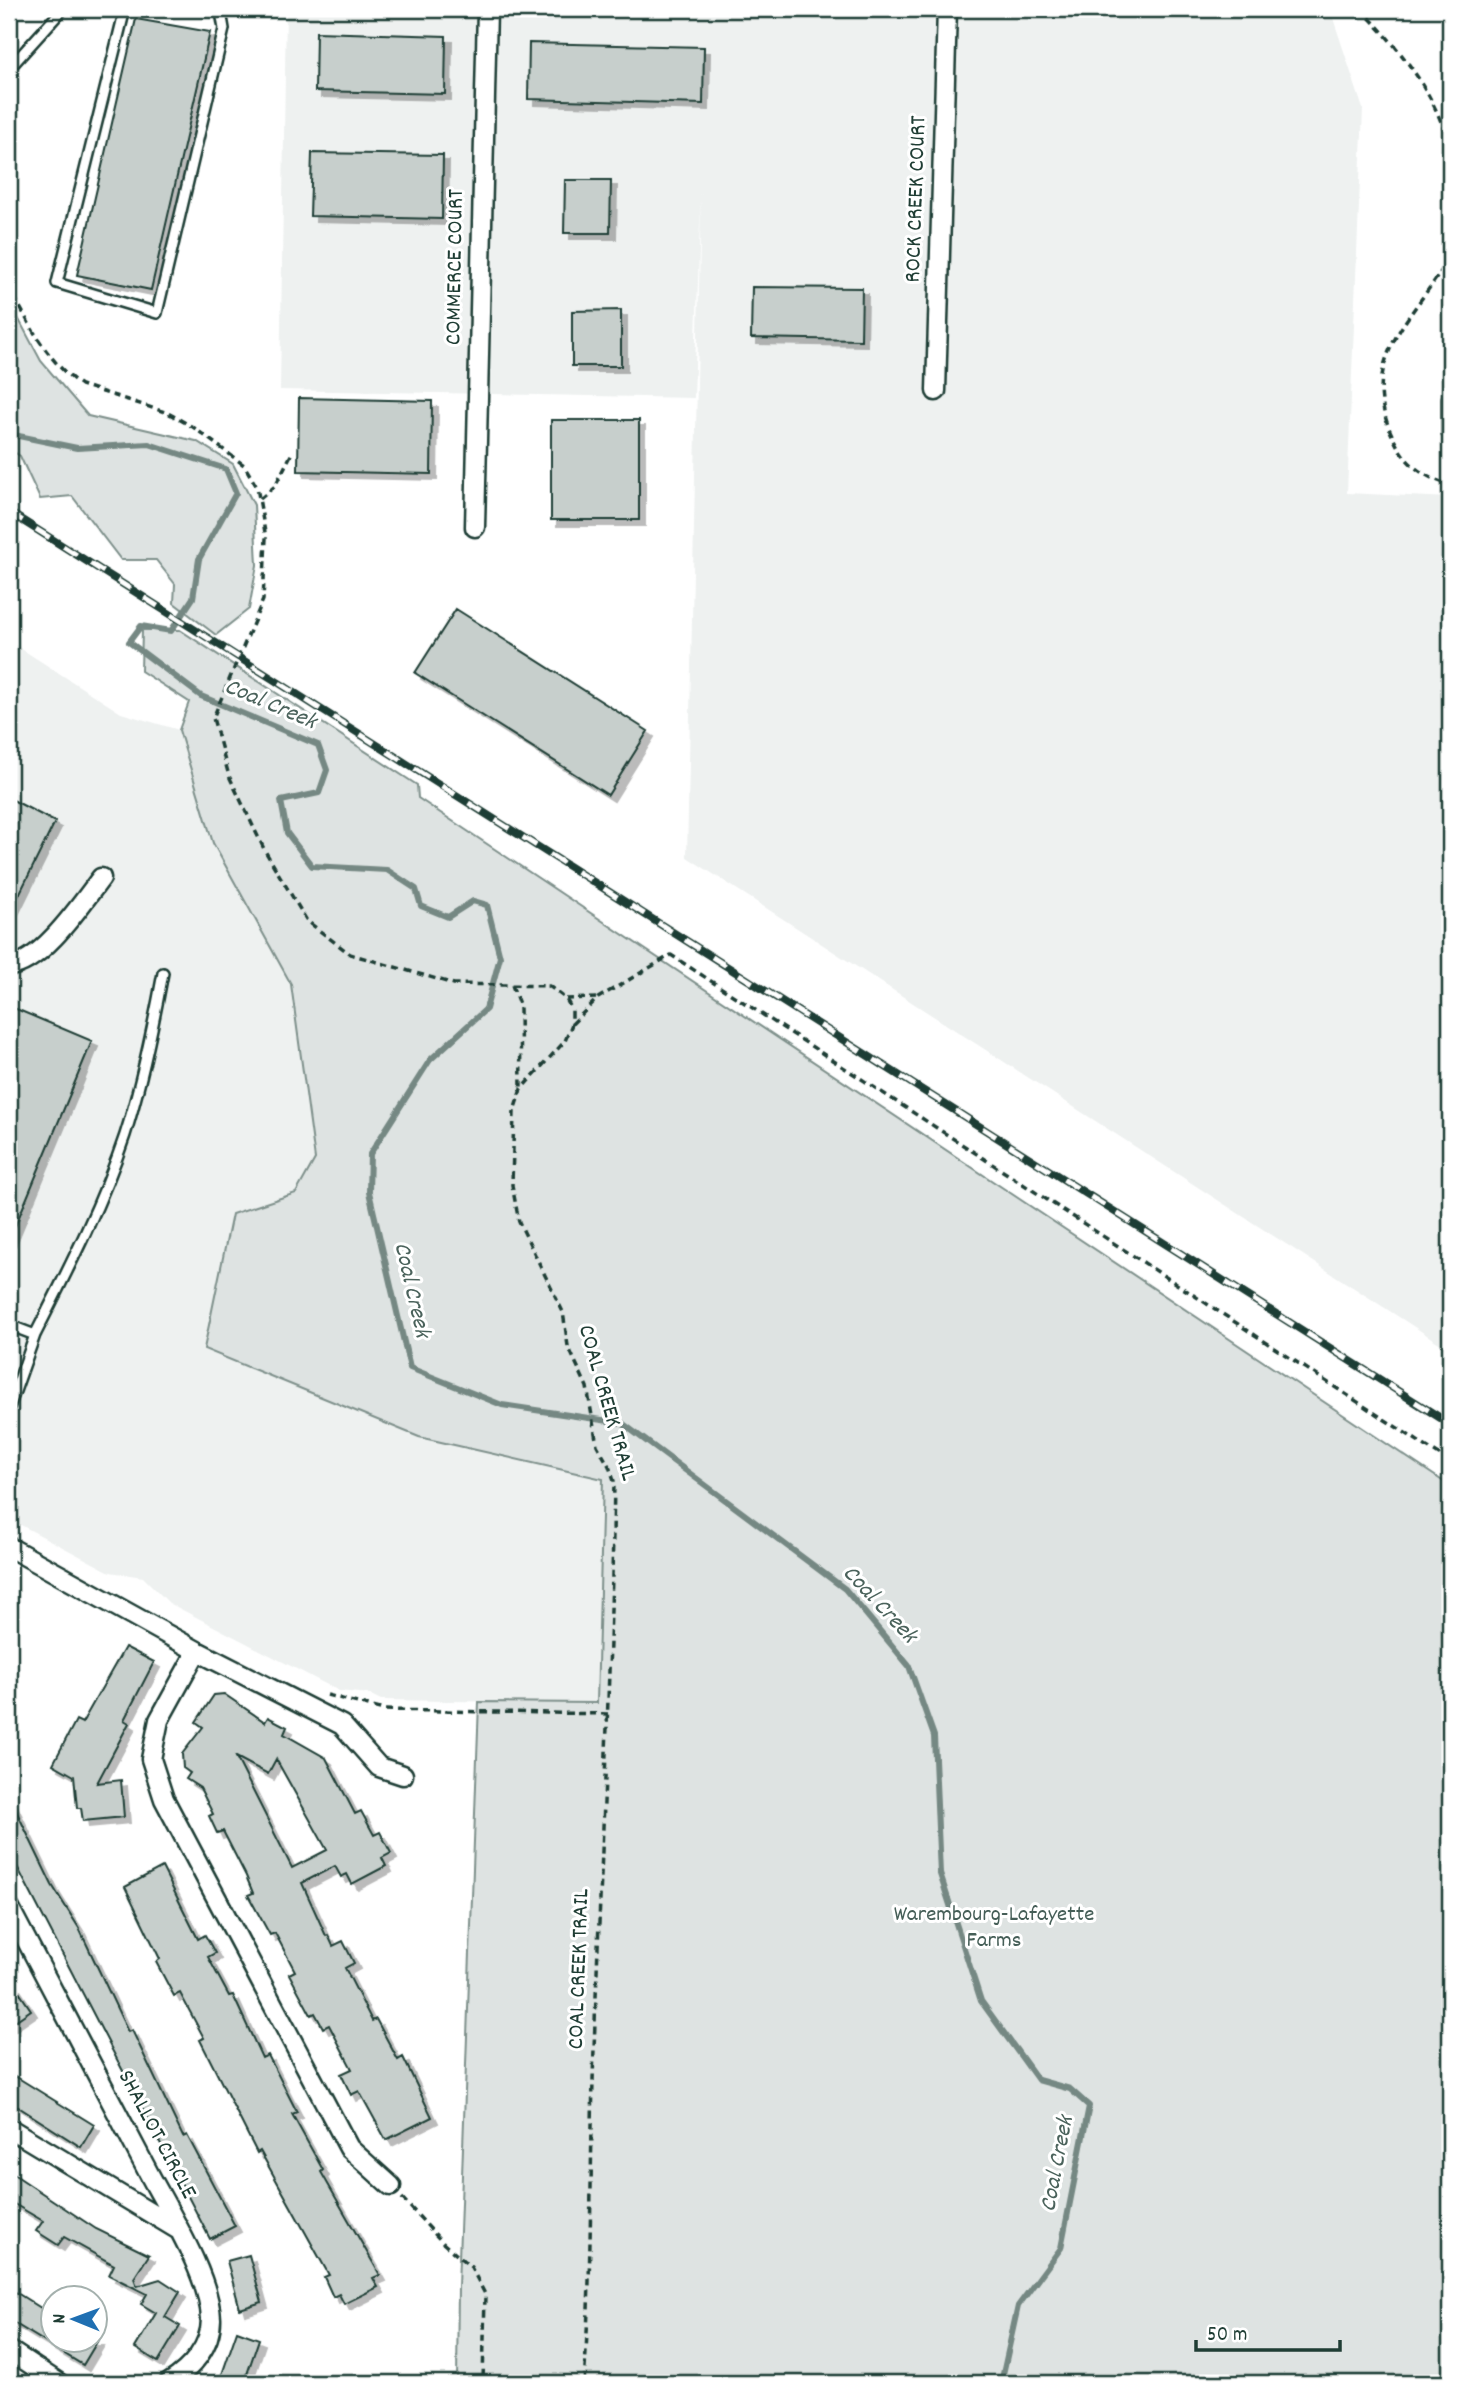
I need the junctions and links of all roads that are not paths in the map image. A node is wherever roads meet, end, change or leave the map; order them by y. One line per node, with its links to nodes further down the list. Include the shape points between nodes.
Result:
1 (63, 9): 6 (lane)
2 (125, 9): 3 (lane, via 57,283 156,313 224,29 222,12)
3 (213, 9)
4 (487, 9): 8 (street, COMMERCE COURT)
5 (947, 9): 7 (street, ROCK CREEK COURT)
6 (9, 64)
7 (936, 391)
8 (475, 527)
9 (101, 878): 10 (street, via 67,922 26,961)
10 (9, 966)
11 (163, 973): 13 (lane, via 125,1135 75,1258)
12 (9, 1325): 13 (lane)
13 (34, 1335): 14 (lane)
14 (9, 1408)
15 (9, 1547): 16 (street)
16 (197, 1651): 17 (street, via 342,1725 379,1767); 20 (street, via 159,1720 151,1759 164,1799 349,2148)
17 (403, 1775)
18 (9, 1907): 21 (street, SHALLOT CIRCLE)
19 (9, 2128): 21 (street)
20 (391, 2186)
21 (178, 2230): 24 (street, SHALLOT CIRCLE, via 209,2295 211,2322 205,2346 189,2369)
22 (9, 2350): 23 (street)
23 (59, 2383)
24 (169, 2383)

